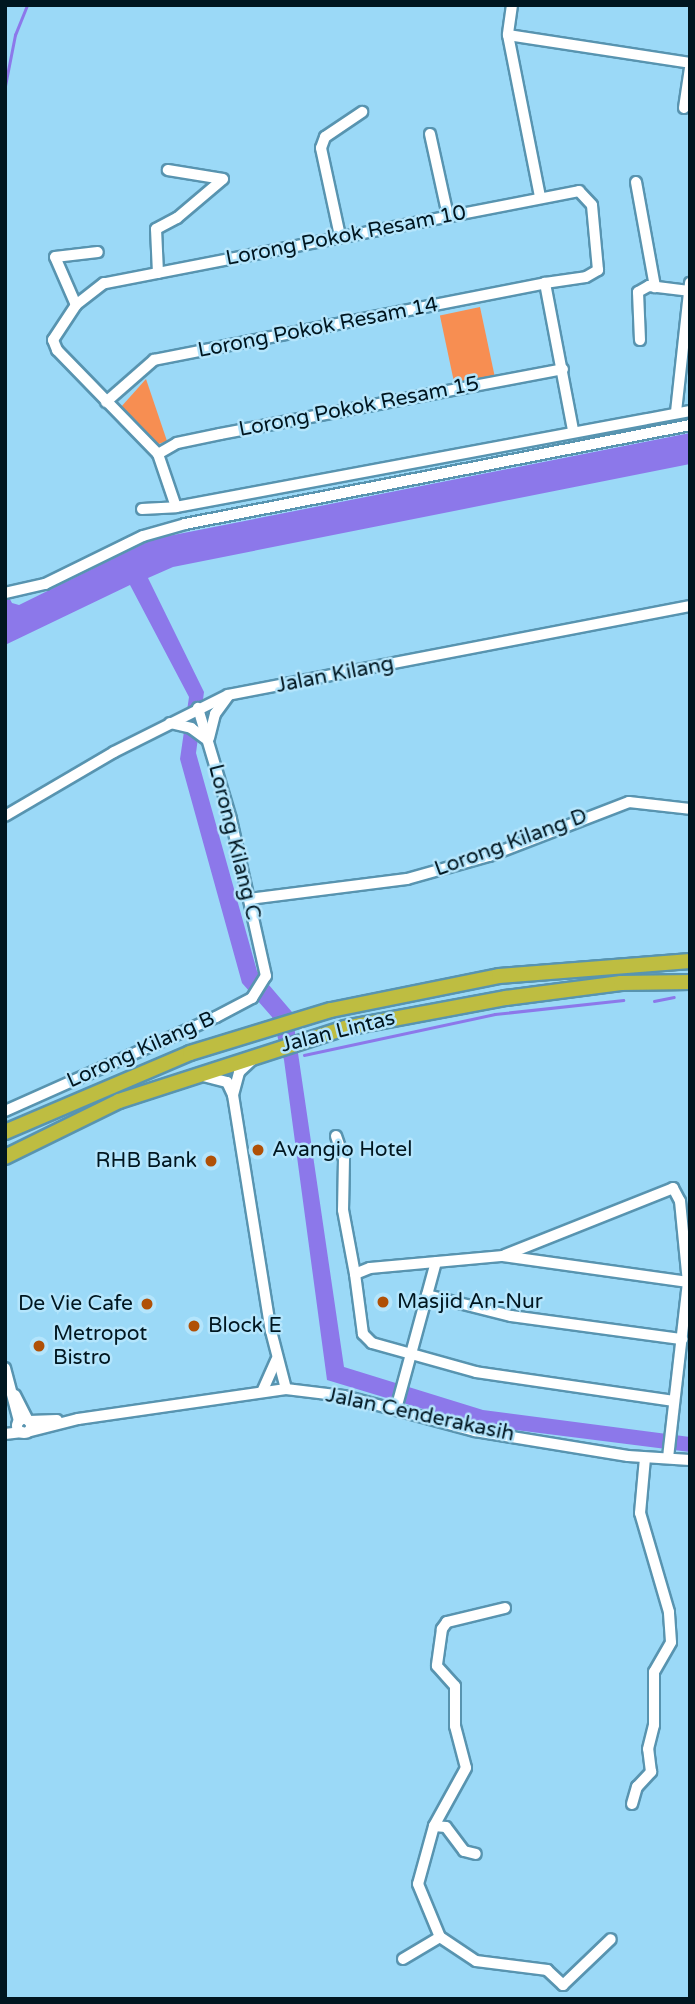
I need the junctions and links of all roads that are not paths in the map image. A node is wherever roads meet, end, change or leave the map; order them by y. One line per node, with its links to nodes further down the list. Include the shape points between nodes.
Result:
1 (512, 5): 2 (street)
2 (508, 35): 3 (street); 9 (street)
3 (690, 66): 4 (street)
4 (684, 107)
5 (362, 112): 11 (street, via 325,137 321,148)
6 (430, 134): 10 (street)
7 (167, 170): 14 (street, via 223,179 177,218 156,229)
8 (636, 182): 16 (street)
9 (540, 196): 10 (street, Lorong Pokok Resam 10); 13 (street, Lorong Pokok Resam 10, via 586,193 592,205)
10 (448, 216): 11 (street, Lorong Pokok Resam 10)
11 (340, 236): 14 (street, Lorong Pokok Resam 10)
12 (98, 252): 18 (street, via 55,257)
13 (598, 270): 15 (street, Lorong Pokok Resam 14, via 586,277)
14 (158, 273): 18 (street, Lorong Pokok Resam 10, via 104,283)
15 (545, 283): 20 (street); 21 (street, Lorong Pokok Resam 14, via 155,360)
16 (655, 287): 17 (street); 19 (street, via 638,292)
17 (688, 287): 23 (street)
18 (76, 305): 21 (street, Lorong Pokok Resam 10, via 53,340)
19 (640, 340)
20 (564, 369): 25 (street); 26 (street, Lorong Pokok Resam 15, via 219,433 177,443)
21 (106, 402): 26 (street)
22 (690, 411): 23 (street)
23 (676, 412): 25 (street)
24 (690, 425): 29 (street, via 186,524 143,536 45,584)
25 (573, 430): 27 (street)
26 (158, 454): 27 (street)
27 (176, 507): 28 (street)
28 (142, 509)
29 (9, 590)
30 (690, 606): 31 (street, Jalan Kilang)
31 (228, 695): 32 (street, Jalan Kilang); 34 (street, via 215,714)
32 (198, 708): 33 (street, Jalan Kilang); 34 (street, Lorong Kilang C)
33 (168, 723): 34 (street, via 191,728); 36 (street, Jalan Kilang)
34 (208, 742): 37 (street, Lorong Kilang C)
35 (690, 809): 37 (street, Lorong Kilang D, via 651,801 621,803 489,856 407,880)
36 (5, 816)
37 (249, 899): 39 (street, Lorong Kilang C)
38 (690, 961): 46 (highway, Jalan Lintas, via 499,976 331,1010 178,1058)
39 (266, 976): 44 (street, Lorong Kilang B, via 252,998)
40 (690, 982): 41 (highway, Jalan Lintas, via 621,983 452,1006)
41 (279, 1047): 42 (highway, Jalan Lintas); 43 (street, via 242,1069)
42 (191, 1076): 43 (street, via 222,1079); 45 (highway, Jalan Lintas)
43 (233, 1095): 56 (street)
44 (5, 1111)
45 (70, 1123): 46 (highway, via 30,1133); 48 (highway, Jalan Lintas)
46 (11, 1129)
47 (336, 1136): 51 (street, via 344,1159 343,1210)
48 (5, 1157)
49 (503, 1256): 50 (street); 52 (street); 52 (street, via 673,1188 680,1201)
50 (436, 1262): 51 (street); 53 (street)
51 (355, 1274): 55 (street, via 366,1340)
52 (688, 1282): 54 (street)
53 (427, 1295): 54 (street, via 523,1318); 55 (street)
54 (682, 1339): 60 (street)
55 (411, 1354): 60 (street, via 475,1372); 61 (street)
56 (276, 1360): 58 (street); 59 (street)
57 (6, 1373): 62 (street)
58 (286, 1389): 59 (street, Jalan Cenderakasih); 61 (street, Jalan Cenderakasih)
59 (262, 1392): 62 (street, Jalan Cenderakasih)
60 (674, 1401): 65 (street)
61 (397, 1406): 66 (street, Jalan Cenderakasih, via 475,1431)
62 (24, 1425): 63 (street); 64 (street, Jalan Cenderakasih)
63 (5, 1428)
64 (5, 1434)
65 (668, 1455): 66 (street, Jalan Cenderakasih); 67 (street, Jalan Cenderakasih)
66 (645, 1458): 69 (street, via 640,1513 669,1612 671,1642 653,1672 651,1772 637,1787)
67 (690, 1460)
68 (505, 1608): 70 (street, via 447,1622 442,1629 435,1652 437,1666 455,1686 455,1726 466,1769)
69 (632, 1804)
70 (434, 1826): 71 (street, via 446,1827 464,1851); 72 (street, via 418,1884)
71 (476, 1854)
72 (440, 1937): 73 (street, via 475,1961 547,1970 563,1985); 74 (street)
73 (611, 1939)
74 (403, 1959)

